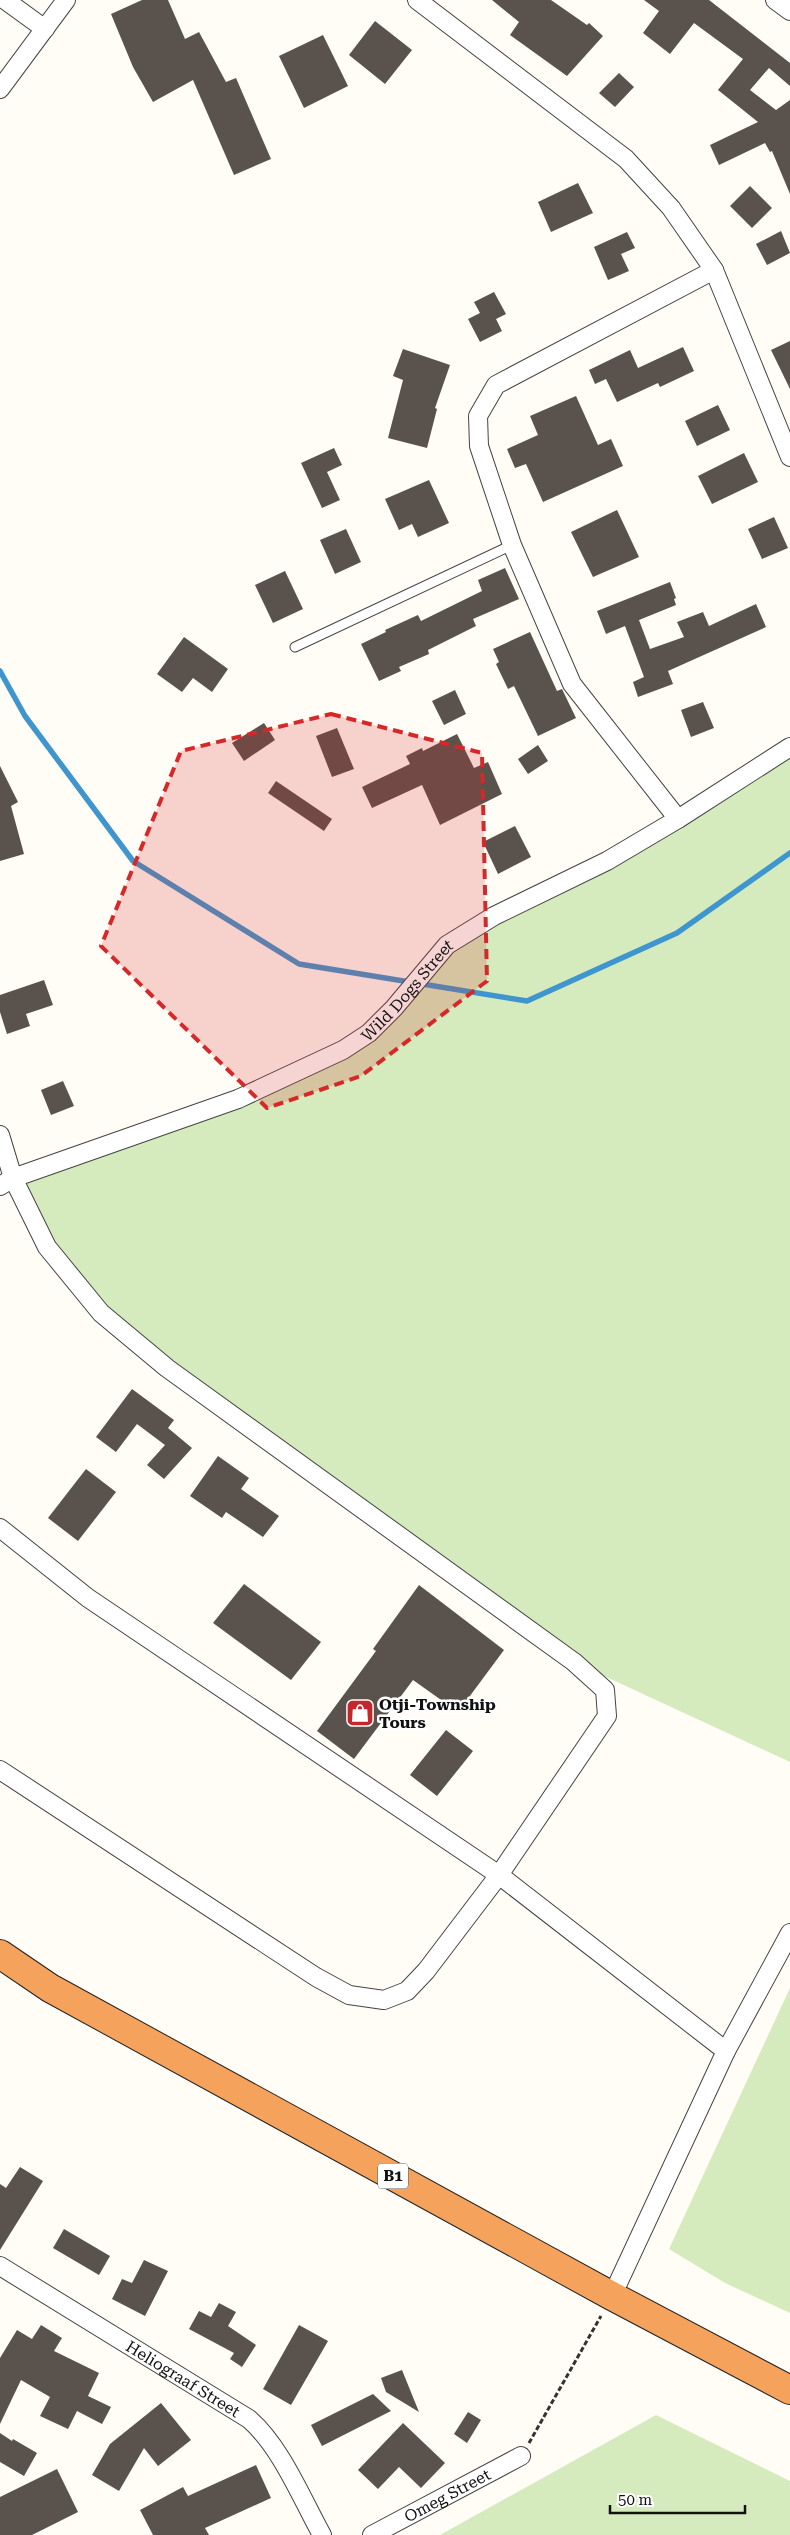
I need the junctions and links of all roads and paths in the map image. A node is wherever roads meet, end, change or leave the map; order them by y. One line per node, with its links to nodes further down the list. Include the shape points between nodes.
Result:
1 (4, 0): 6 (street)
2 (66, 0): 6 (street)
3 (417, 0): 8 (street, via 626,159 671,208)
4 (775, 0): 5 (street)
5 (790, 11)
6 (45, 29): 7 (street)
7 (0, 89)
8 (714, 270): 9 (street); 10 (street, via 496,385 478,416 479,446)
9 (788, 450)
10 (512, 545): 11 (lane); 13 (street, via 572,684)
11 (295, 647)
12 (790, 747): 13 (street, Wild Dogs Street)
13 (678, 819): 15 (street, Wild Dogs Street, via 607,861 494,916 447,945 394,1008 369,1033 343,1050 238,1100)
14 (0, 1135): 15 (street)
15 (6, 1182): 18 (street, via 47,1247 101,1313 167,1368 574,1662 605,1690 608,1716)
16 (0, 1528): 18 (street, via 88,1598)
17 (0, 1770): 18 (street, via 349,1995 384,2000 407,1991)
18 (499, 1875): 21 (street)
19 (790, 1934): 21 (street)
20 (0, 1954): 23 (highway, B1, via 50,1988)
21 (726, 2051): 23 (street)
22 (0, 2266): 26 (street, Heliograaf Street, via 249,2419 273,2446)
23 (612, 2296): 24 (highway, B1); 25 (path)
24 (790, 2390)
25 (521, 2456): 27 (street, Omeg Street)
26 (322, 2535)
27 (372, 2535)

